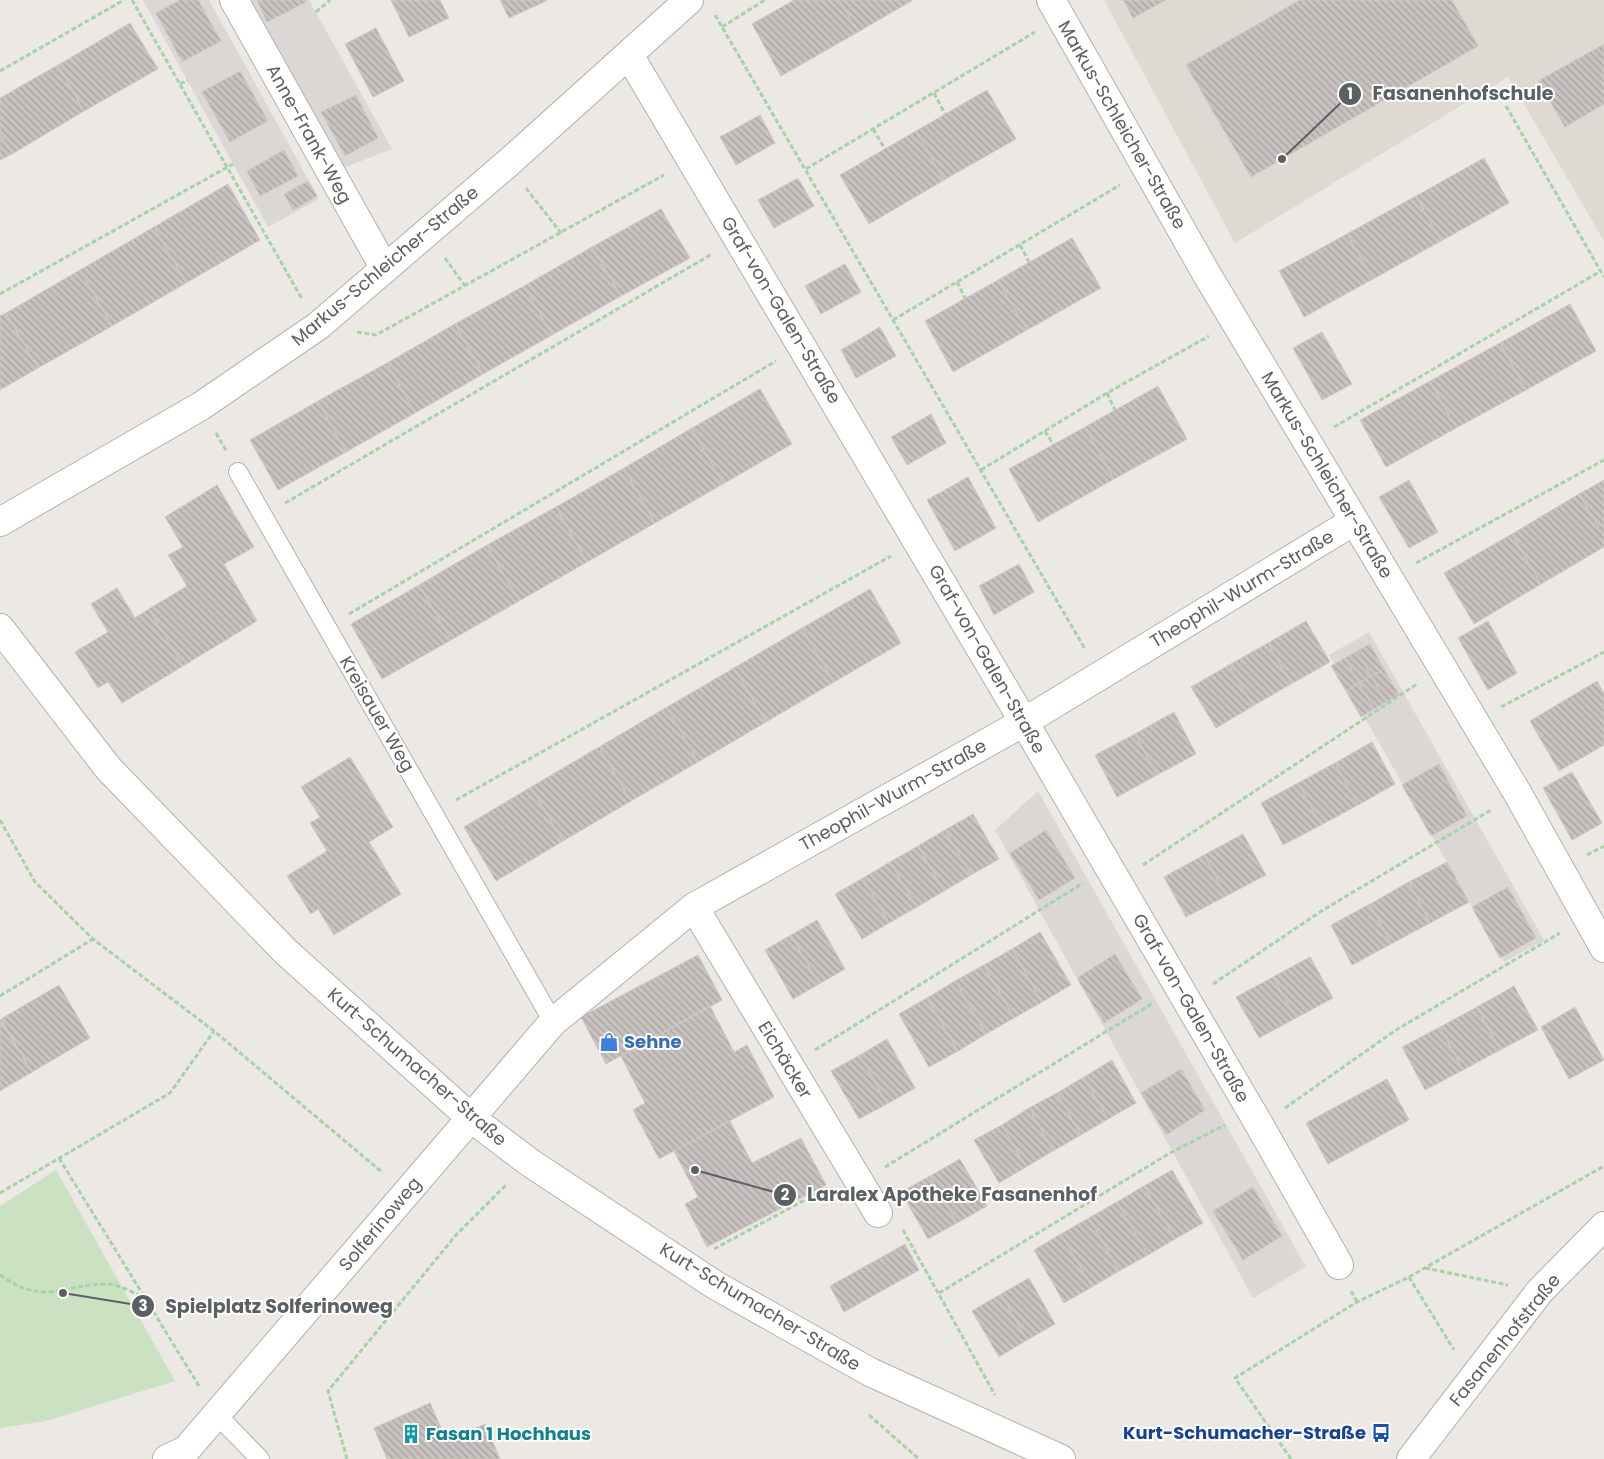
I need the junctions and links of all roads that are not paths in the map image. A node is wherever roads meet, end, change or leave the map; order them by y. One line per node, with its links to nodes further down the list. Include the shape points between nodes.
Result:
1 (234, 0): 5 (street, Anne-Frank-Weg)
2 (689, 0): 4 (street, Markus-Schleicher-Straße)
3 (1055, 8): 7 (street, Markus-Schleicher-Straße, via 1235,322)
4 (629, 55): 5 (street, Markus-Schleicher-Straße); 10 (street, Graf-von-Galen-Straße)
5 (384, 269): 8 (street, Markus-Schleicher-Straße, via 318,326 201,406)
6 (238, 472): 13 (lane, Kreisauer Weg)
7 (1354, 521): 10 (street, Theophil-Wurm-Straße); 12 (street, Markus-Schleicher-Straße, via 1518,794)
8 (0, 522)
9 (0, 628): 14 (street, Kurt-Schumacher-Straße, via 108,768 142,804 285,952)
10 (1024, 722): 11 (street, Theophil-Wurm-Straße); 17 (street, Graf-von-Galen-Straße, via 1256,1118)
11 (694, 907): 13 (street, Theophil-Wurm-Straße); 15 (street, Eichäcker)
12 (1604, 948)
13 (553, 1022): 14 (street, Theophil-Wurm-Straße)
14 (471, 1118): 18 (street, Solferinoweg); 19 (street, Kurt-Schumacher-Straße, via 529,1162 715,1285 870,1372)
15 (878, 1213)
16 (1604, 1226): 22 (street, Fasanenhofstraße, via 1540,1291)
17 (1338, 1266)
18 (217, 1415): 20 (street, Solferinoweg, via 186,1450); 21 (lane)
19 (1047, 1456)
20 (166, 1459)
21 (260, 1459)
22 (1411, 1459)

